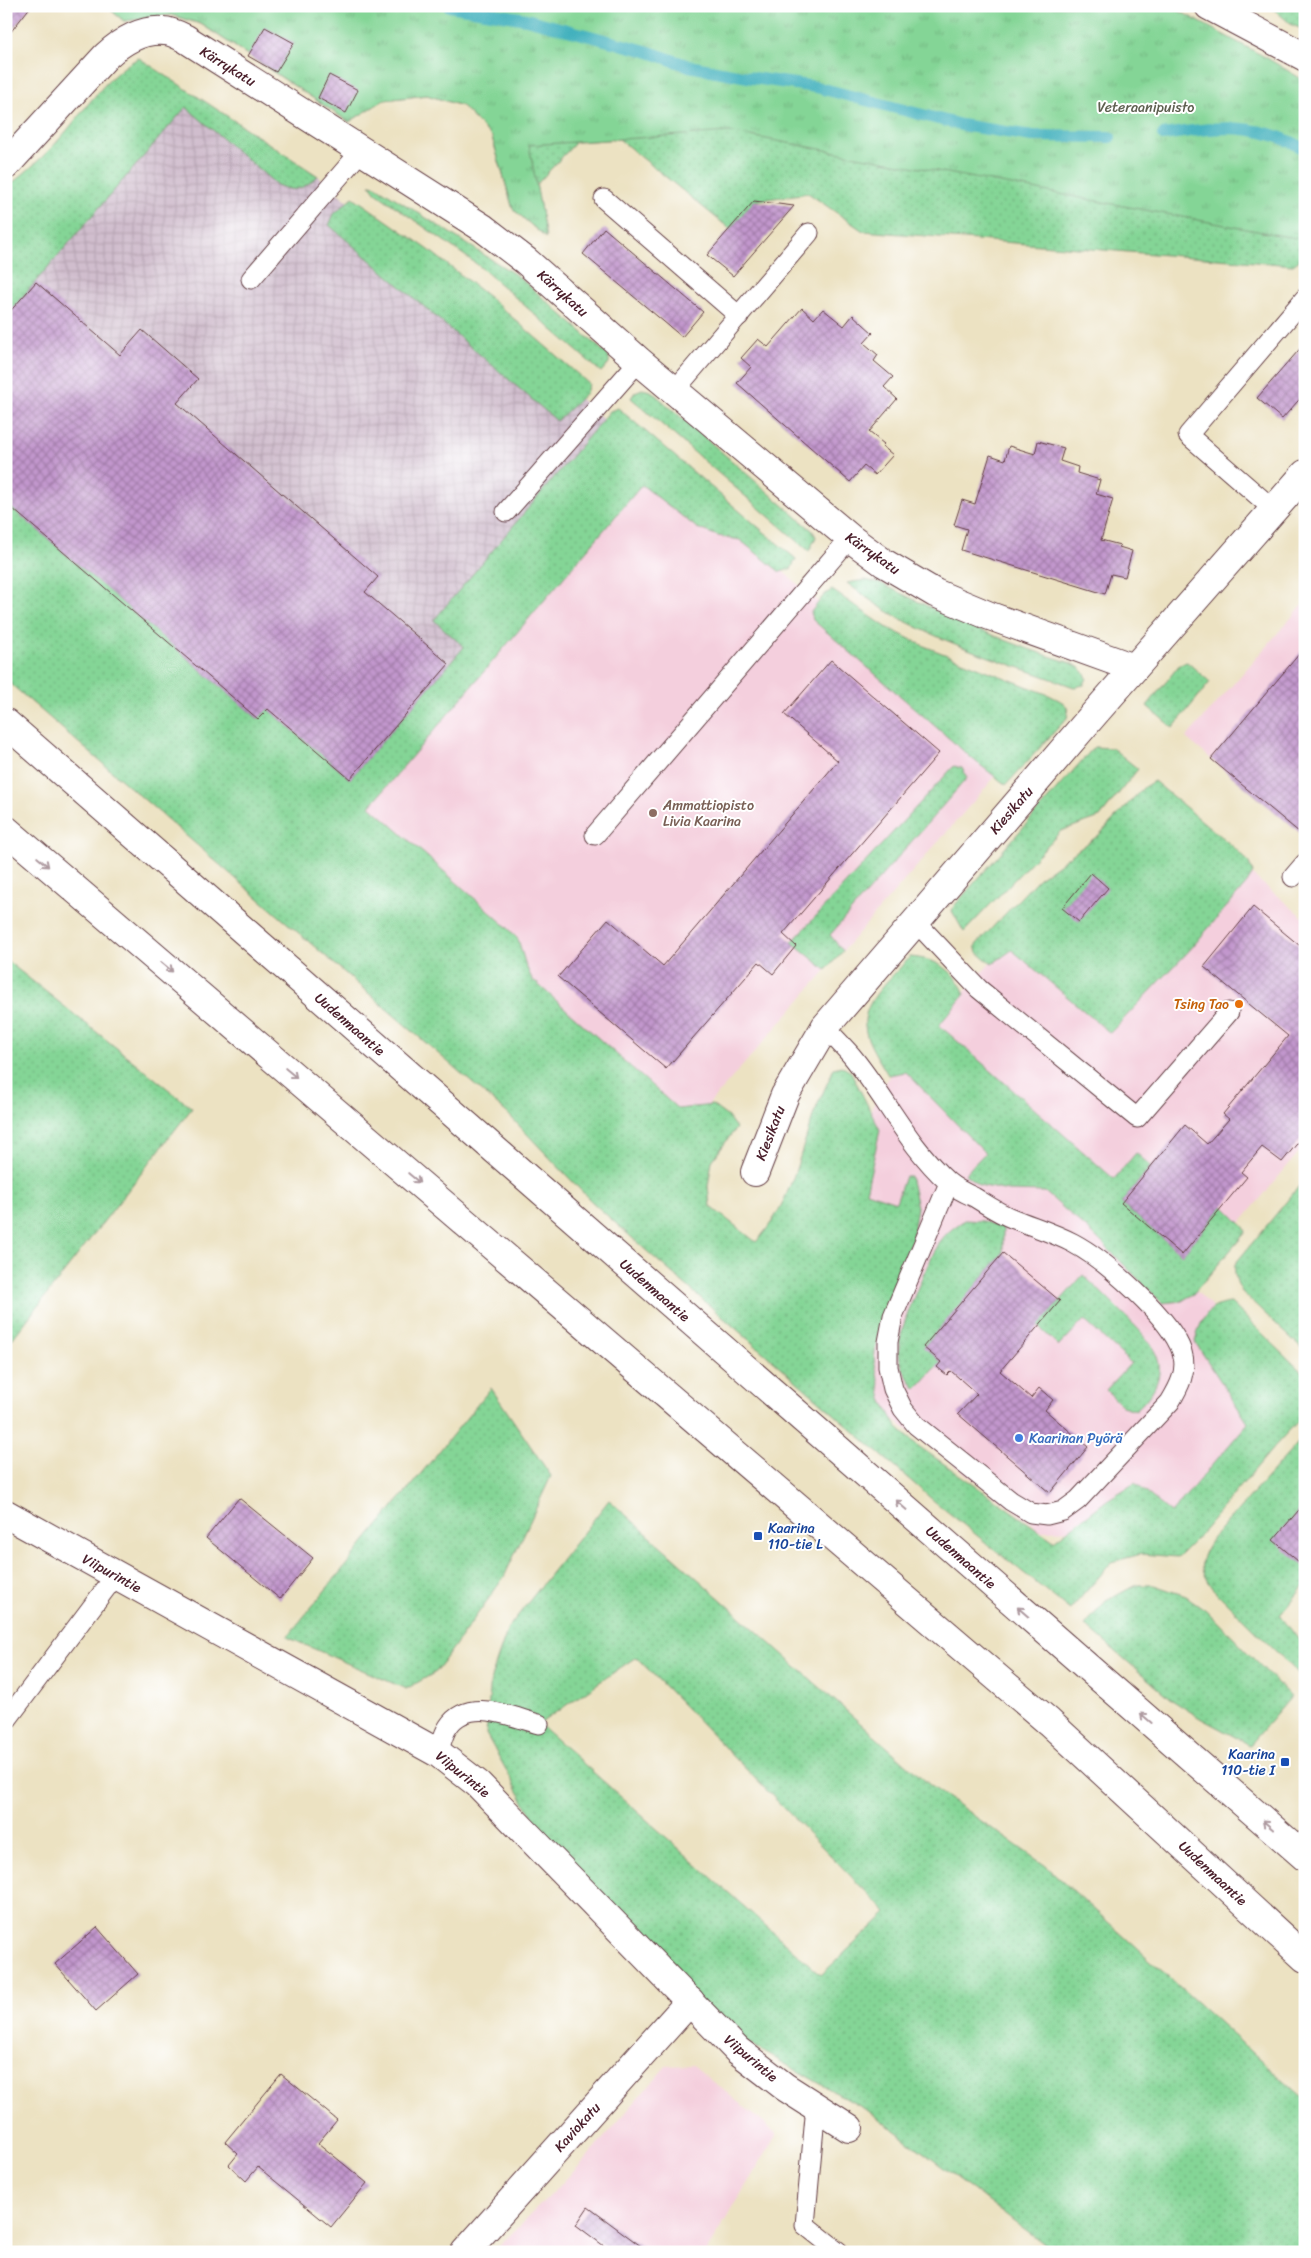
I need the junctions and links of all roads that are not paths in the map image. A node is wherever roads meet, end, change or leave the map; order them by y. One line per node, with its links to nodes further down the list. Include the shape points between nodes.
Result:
1 (1209, 6): 2 (street)
2 (1305, 57)
3 (362, 150): 4 (street, Kärrykatu, via 186,39 164,31 140,34 120,44); 7 (lane); 10 (street, Kärrykatu, via 483,228 526,260)
4 (6, 165)
5 (604, 199): 9 (lane)
6 (809, 233): 9 (lane)
7 (251, 279)
8 (1305, 298): 13 (lane, via 1188,434)
9 (739, 316): 11 (lane)
10 (639, 361): 11 (street, Kärrykatu); 14 (lane)
11 (675, 390): 15 (street, Kärrykatu)
12 (1305, 474): 13 (street, Kiesikatu)
13 (1273, 509): 16 (street, Kiesikatu)
14 (506, 512)
15 (850, 538): 16 (street, Kärrykatu, via 884,563 935,593); 19 (lane)
16 (1134, 668): 20 (street, Kiesikatu)
17 (6, 723): 30 (street, Uudenmaantie, one-way to 17)
18 (6, 830): 31 (street, Uudenmaantie, one-way to 31, via 1050,1722)
19 (595, 836)
20 (916, 921): 21 (lane, via 979,989 1137,1118); 22 (street, Kiesikatu)
21 (1229, 1012)
22 (825, 1027): 23 (street, Kiesikatu, via 785,1094); 24 (lane, via 852,1056 918,1149)
23 (755, 1172)
24 (949, 1183): 24 (lane, via 1012,1219 1050,1233 1093,1256 1120,1276 1147,1303 1182,1352 1184,1371 1180,1386 1170,1402 1078,1500 1063,1511 1047,1515 1031,1513 1011,1501 916,1426 894,1389 888,1367 888,1342 894,1316)
25 (6, 1514): 26 (street, Viipurintie)
26 (116, 1575): 27 (lane); 29 (street, Viipurintie)
27 (6, 1721)
28 (539, 1724): 29 (lane, via 480,1709 460,1714 448,1727)
29 (438, 1753): 32 (street, Viipurintie, via 478,1784)
30 (1305, 1858)
31 (1305, 1958)
32 (690, 2001): 33 (street, Viipurintie, via 737,2050); 35 (street, Kaviokatu)
33 (816, 2106): 34 (street, Viipurintie); 36 (lane, via 805,2225)
34 (849, 2128)
35 (465, 2252)
36 (839, 2252)

